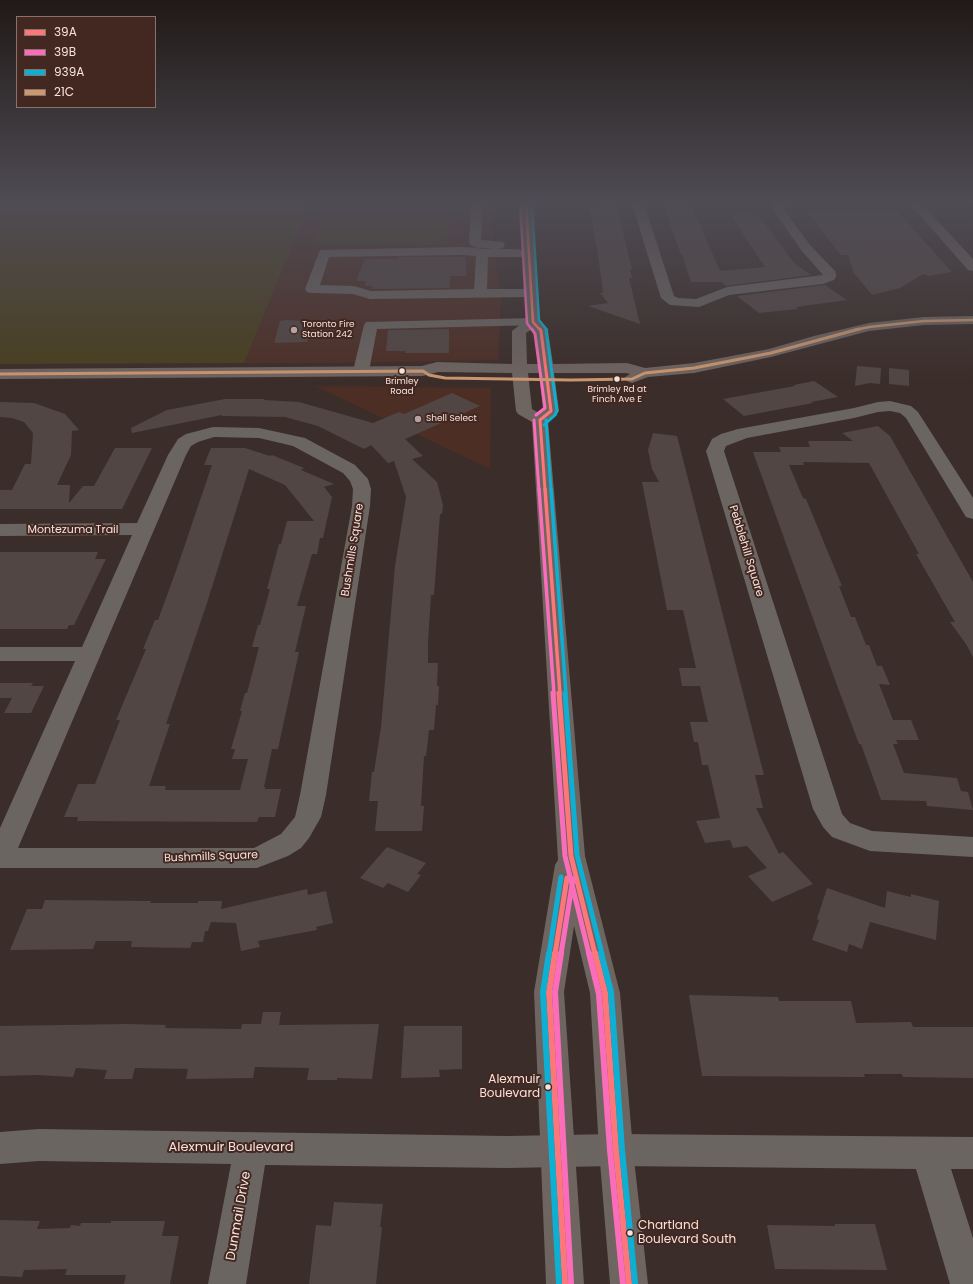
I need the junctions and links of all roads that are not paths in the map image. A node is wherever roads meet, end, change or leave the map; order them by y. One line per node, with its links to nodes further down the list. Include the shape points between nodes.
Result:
1 (320, 264): 6 (street, via 312,290 354,290 370,295)
2 (481, 264): 6 (street)
3 (530, 264): 7 (main road)
4 (657, 264): 5 (street, via 668,298 685,303 699,302 727,291 829,278 830,274)
5 (821, 264)
6 (480, 293): 7 (street)
7 (531, 293): 9 (main road)
8 (973, 320): 13 (main road, via 869,327 722,364 645,373 632,379)
9 (533, 322): 10 (street, via 440,315 372,315); 11 (main road, via 519,331); 13 (main road, via 541,331)
10 (361, 371): 11 (main road, via 423,371 436,377); 12 (main road)
11 (520, 373): 13 (main road); 14 (main road, via 524,411)
12 (0, 374)
13 (546, 374): 14 (main road, via 551,411)
14 (540, 420): 21 (main road)
15 (973, 513): 20 (street, Pebblehill Square, via 912,415 905,409 878,407 744,433 718,443 715,451 826,809 832,820 841,830 870,841)
16 (0, 530): 17 (street, Montezuma Trail)
17 (145, 530): 19 (street, Bushmills Square); 22 (street, Bushmills Square, via 181,449 192,438 202,434 237,431 299,442 331,458 359,478 362,489 361,506 308,817 300,832 291,841 257,858)
18 (0, 654): 19 (street)
19 (89, 654): 22 (street, Bushmills Square)
20 (973, 847)
21 (571, 856): 25 (main road, via 549,992); 26 (main road, via 605,993)
22 (0, 858)
23 (251, 1147): 24 (street, Alexmuir Boulevard, via 39,1145); 25 (street, Alexmuir Boulevard, via 507,1152); 29 (street, Dunmail Drive)
24 (0, 1148)
25 (558, 1150): 26 (street, Alexmuir Boulevard); 30 (main road)
26 (616, 1150): 28 (street); 31 (main road)
27 (973, 1153): 28 (street)
28 (929, 1154): 32 (street)
29 (227, 1284)
30 (565, 1284)
31 (629, 1284)
32 (969, 1284)

